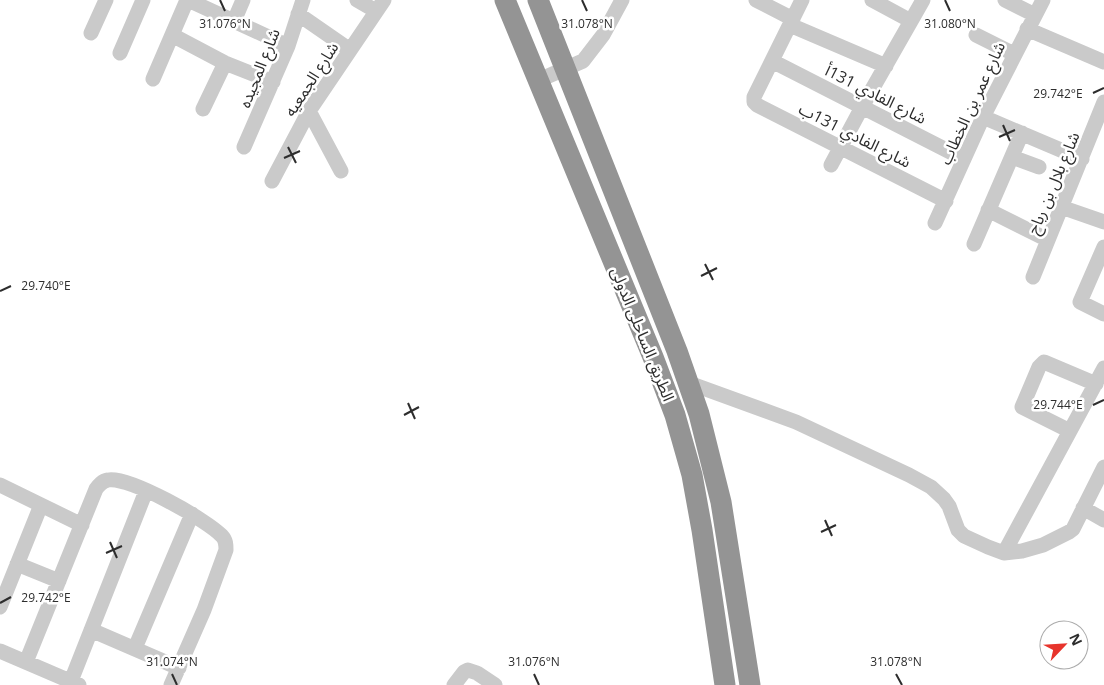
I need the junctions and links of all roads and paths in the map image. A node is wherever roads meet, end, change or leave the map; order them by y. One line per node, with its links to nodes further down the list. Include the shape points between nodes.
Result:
1 (106, 0): 22 (street)
2 (143, 0): 27 (street)
3 (187, 0): 18 (street); 23 (street)
4 (243, 0): 18 (street)
5 (357, 0): 15 (street)
6 (505, 0): 35 (highway, الطريق الساحلى الدولى)
7 (538, 0): 33 (highway, الطريق الساحلى الدولى)
8 (622, 0): 33 (street, via 590,53 583,61)
9 (756, 0): 20 (street)
10 (802, 0): 20 (street)
11 (872, 0): 19 (street)
12 (923, 0): 19 (street)
13 (1005, 0): 17 (street)
14 (1043, 0): 17 (street, شارع عمر بن الخطاب)
15 (380, 6): 26 (street, شارع الجمعيه)
16 (300, 7): 25 (street, شارع المجيده); 26 (street)
17 (1035, 15): 21 (street, شارع عمر بن الخطاب)
18 (234, 21): 25 (street)
19 (911, 21): 32 (street)
20 (791, 22): 29 (street); 32 (street)
21 (1027, 29): 28 (street, شارع عمر بن الخطاب); 30 (street)
22 (91, 33)
23 (172, 34): 31 (street); 34 (street)
24 (976, 35): 28 (street)
25 (288, 46): 36 (street, شارع المجيده)
26 (350, 50): 40 (street, شارع الجمعيه)
27 (120, 54)
28 (1014, 54): 41 (street, شارع عمر بن الخطاب)
29 (772, 61): 38 (street, شارع الفادي 131أ); 44 (street, شارع الفادي 131ب, via 754,102)
30 (1104, 62)
31 (224, 63): 36 (street); 39 (street)
32 (886, 66): 38 (street)
33 (565, 70): 35 (street); 63 (highway, الطريق الساحلى الدولى)
34 (153, 79)
35 (539, 80): 87 (highway, الطريق الساحلى الدولى, via 675,415 698,506)
36 (273, 82): 43 (street, شارع المجيده)
37 (1104, 102): 47 (street, شارع بلال بن رباح)
38 (862, 107): 44 (street); 46 (street, شارع الفادي 131أ)
39 (203, 109)
40 (309, 111): 50 (street); 51 (street, شارع الجمعيه)
41 (983, 117): 42 (street); 46 (street, شارع عمر بن الخطاب)
42 (1022, 134): 45 (street); 47 (street)
43 (244, 147)
44 (840, 148): 48 (street); 52 (street, شارع الفادي 131ب)
45 (1012, 157): 49 (street); 54 (street)
46 (964, 158): 52 (street, شارع عمر بن الخطاب)
47 (1082, 159): 53 (street, شارع بلال بن رباح)
48 (831, 165)
49 (1038, 167)
50 (341, 171)
51 (272, 181)
52 (946, 201): 56 (street, شارع عمر بن الخطاب)
53 (1061, 207): 55 (street); 57 (street, شارع بلال بن رباح)
54 (988, 210): 57 (street); 58 (street)
55 (1104, 222)
56 (935, 223)
57 (1048, 240): 60 (street, شارع بلال بن رباح)
58 (974, 244)
59 (1104, 248): 61 (street, via 1080,302)
60 (1033, 277)
61 (1104, 312)
62 (1104, 368): 64 (street)
63 (689, 383): 74 (street, via 796,422 909,475 931,487 944,499 964,536); 88 (highway, الطريق الساحلى الدولى, via 721,502)
64 (1096, 384): 65 (street); 65 (street, via 1044,362 1039,367 1023,408)
65 (1070, 432): 74 (street)
66 (1103, 471): 70 (street)
67 (0, 485): 69 (street)
68 (146, 491): 71 (street); 73 (street, via 116,481 101,483); 78 (street)
69 (41, 505): 73 (street); 75 (street)
70 (1083, 508): 72 (street); 74 (street, via 1073,529 1063,536 1022,551)
71 (192, 514): 79 (street); 82 (street, via 224,537 226,550)
72 (1104, 520)
73 (82, 525): 76 (street)
74 (1004, 553)
75 (17, 564): 76 (street); 77 (street)
76 (59, 581): 81 (street)
77 (0, 607)
78 (91, 630): 79 (street); 83 (street)
79 (135, 648): 82 (street)
80 (0, 652): 81 (street)
81 (26, 662): 83 (street)
82 (179, 668): 84 (street)
83 (75, 683)
84 (170, 685)
85 (454, 685): 86 (street, via 468,670)
86 (495, 685)
87 (725, 685)
88 (750, 685)

